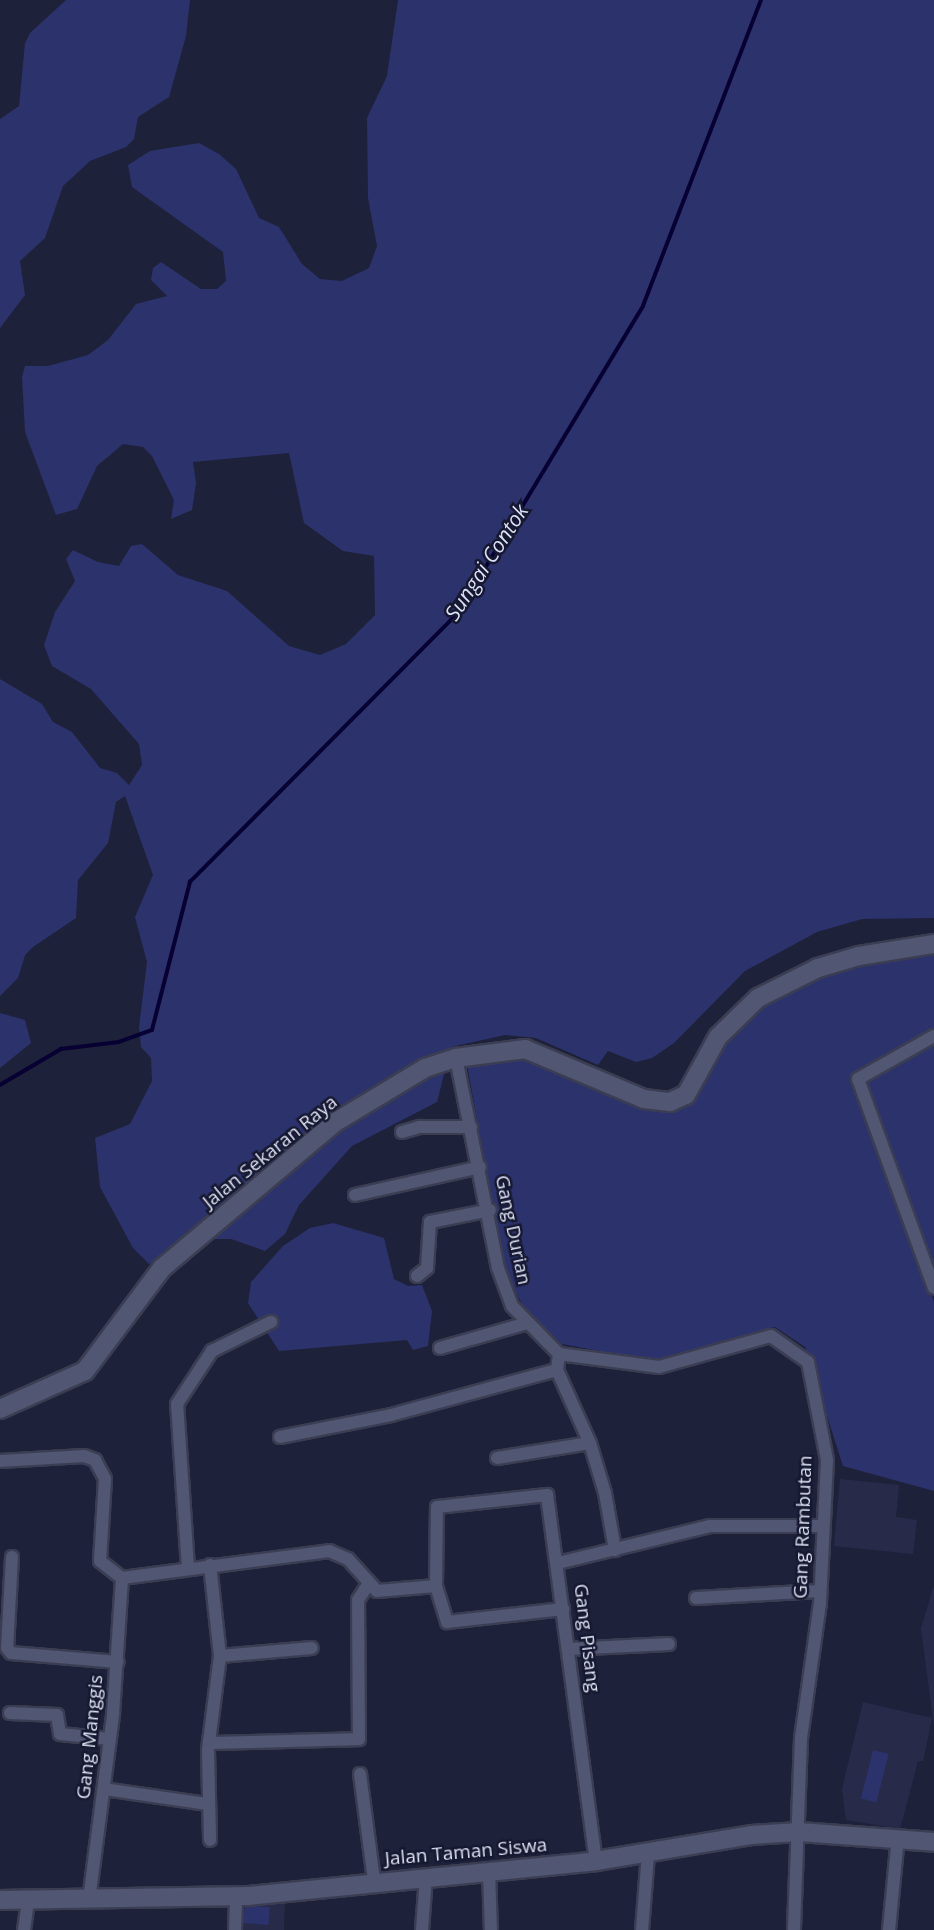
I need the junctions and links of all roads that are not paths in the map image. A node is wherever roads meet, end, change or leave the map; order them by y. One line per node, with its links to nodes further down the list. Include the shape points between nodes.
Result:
1 (934, 944): 3 (main road, Jalan Sekaran Raya, via 818,968 758,998 719,1037 686,1095 670,1101 644,1099 525,1049)
2 (934, 1036): 10 (street, via 858,1079)
3 (456, 1058): 4 (street, Gang Durian); 16 (main road, Jalan Sekaran Raya, via 411,1076 334,1123 162,1268 85,1371)
4 (471, 1127): 5 (street, via 420,1126); 6 (street, Gang Durian)
5 (402, 1132)
6 (480, 1167): 7 (street); 8 (street, Gang Durian)
7 (355, 1195)
8 (490, 1210): 9 (street, via 430,1222 427,1268); 12 (street, Gang Durian, via 502,1281 512,1306)
9 (417, 1276)
10 (934, 1288)
11 (271, 1322): 26 (street, via 212,1350 177,1404)
12 (527, 1323): 13 (street); 14 (street, Gang Durian)
13 (440, 1348)
14 (559, 1354): 15 (street); 21 (street, Gang Rambutan, via 659,1367 768,1337 779,1338 808,1362 827,1460)
15 (557, 1370): 17 (street, via 391,1415); 18 (street)
16 (0, 1409)
17 (280, 1437)
18 (590, 1443): 19 (street); 22 (street, via 606,1493)
19 (497, 1458)
20 (0, 1461): 28 (street, via 84,1455 94,1460 105,1479 100,1562)
21 (823, 1526): 22 (street, Gang Pisang, via 710,1526); 31 (street, Gang Rambutan)
22 (615, 1550): 24 (street, Gang Pisang)
23 (12, 1557): 27 (street)
24 (558, 1563): 30 (street, via 547,1495 446,1503 434,1512); 33 (street, Gang Pisang)
25 (210, 1565): 26 (street); 29 (street, via 330,1551 348,1559); 37 (street)
26 (188, 1568): 28 (street)
27 (5, 1573): 38 (street, via 7,1648 11,1653)
28 (122, 1578): 38 (street, Gang Manggis)
29 (369, 1583): 30 (street, via 383,1592); 41 (street, via 358,1600 359,1739)
30 (436, 1586): 33 (street, via 447,1622)
31 (820, 1591): 32 (street); 45 (street, Gang Rambutan, via 801,1738)
32 (696, 1598)
33 (563, 1609): 36 (street, Gang Pisang)
34 (669, 1644): 36 (street)
35 (312, 1648): 37 (street)
36 (568, 1649): 50 (street, Gang Pisang)
37 (220, 1656): 41 (street)
38 (118, 1662): 40 (street, Gang Manggis)
39 (10, 1713): 40 (street, via 57,1715 60,1734)
40 (110, 1739): 43 (street, Gang Manggis)
41 (209, 1743): 44 (street)
42 (360, 1774): 53 (street)
43 (104, 1789): 44 (street); 56 (street, Gang Manggis)
44 (207, 1804): 47 (street)
45 (799, 1832): 46 (main road, Jalan Taman Siswa); 49 (main road, Jalan Taman Siswa, via 751,1835); 63 (street, Gang Rambutan)
46 (898, 1837): 48 (main road, Jalan Taman Siswa); 64 (street)
47 (210, 1839)
48 (934, 1842)
49 (648, 1853): 50 (main road, Jalan Taman Siswa); 62 (street)
50 (596, 1861): 51 (main road, Jalan Taman Siswa)
51 (489, 1871): 52 (main road, Jalan Taman Siswa); 61 (street)
52 (426, 1877): 53 (main road, Jalan Taman Siswa); 60 (street)
53 (374, 1881): 54 (main road, Jalan Taman Siswa)
54 (236, 1897): 56 (main road, Jalan Taman Siswa); 59 (street)
55 (0, 1900): 57 (main road, Jalan Taman Siswa)
56 (89, 1900): 57 (main road, Jalan Taman Siswa)
57 (28, 1901): 58 (street)
58 (24, 1930)
59 (235, 1930)
60 (422, 1930)
61 (491, 1930)
62 (642, 1930)
63 (793, 1930)
64 (889, 1930)

